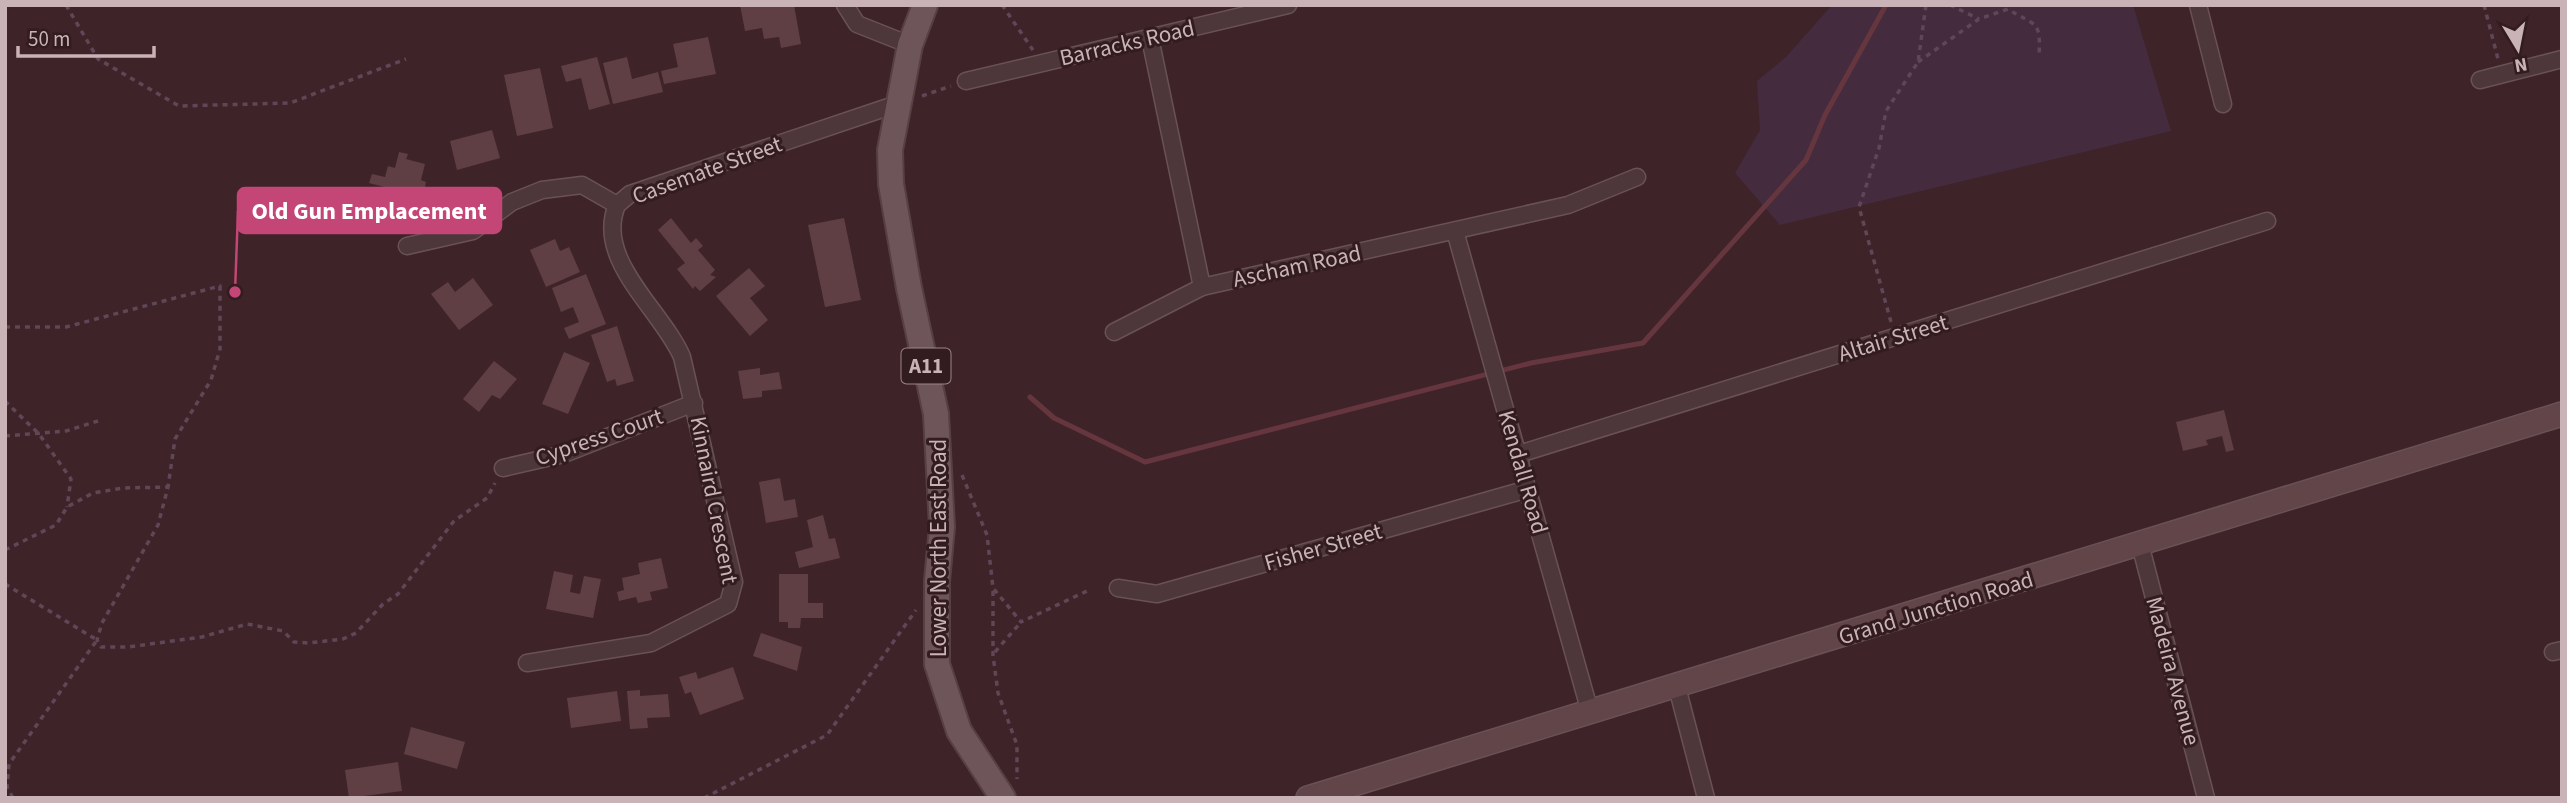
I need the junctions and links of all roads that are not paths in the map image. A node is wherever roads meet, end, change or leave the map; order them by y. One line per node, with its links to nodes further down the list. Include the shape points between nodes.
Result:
1 (845, 5): 6 (street, via 857,24)
2 (925, 5): 6 (main road, Lower North East Road / A11)
3 (1288, 5): 5 (street, Barracks Road)
4 (2198, 5): 11 (street)
5 (1150, 38): 9 (street, Barracks Road); 17 (street, Ascham Road)
6 (909, 45): 10 (main road, Lower North East Road / A11)
7 (2562, 59): 8 (street)
8 (2480, 80)
9 (966, 82)
10 (897, 104): 13 (street, Casemate Street, via 630,194); 29 (main road, Lower North East Road / A11, via 890,150 891,184 936,414 942,527 935,642 946,695 967,746)
11 (2223, 104)
12 (1637, 177): 15 (street, Ascham Road, via 1568,205)
13 (617, 205): 16 (street, Casemate Street, via 582,185 541,190 512,202 474,231); 19 (street, Kinnaird Crescent, via 612,217 616,249 676,343)
14 (2267, 221): 21 (street, Altair Street)
15 (1455, 232): 17 (street, Ascham Road); 21 (street, Kendall Road)
16 (407, 246)
17 (1202, 287): 18 (street)
18 (1114, 332)
19 (694, 403): 22 (street, Cypress Court, via 564,454); 26 (street, Kinnaird Crescent, via 734,582 728,604 651,643)
20 (2562, 414): 24 (main road, Grand Junction Road)
21 (1519, 454): 23 (street, Kendall Road)
22 (503, 468)
23 (1528, 489): 25 (street, Fisher Street, via 1157,594); 28 (street, Kendall Road)
24 (2140, 544): 27 (main road, Grand Junction Road); 32 (street, Madeira Avenue)
25 (1118, 588)
26 (527, 663)
27 (1677, 687): 28 (main road, Grand Junction Road); 31 (street)
28 (1590, 712): 30 (main road, Grand Junction Road)
29 (1007, 792)
30 (1319, 796)
31 (1706, 798)
32 (2206, 798)

